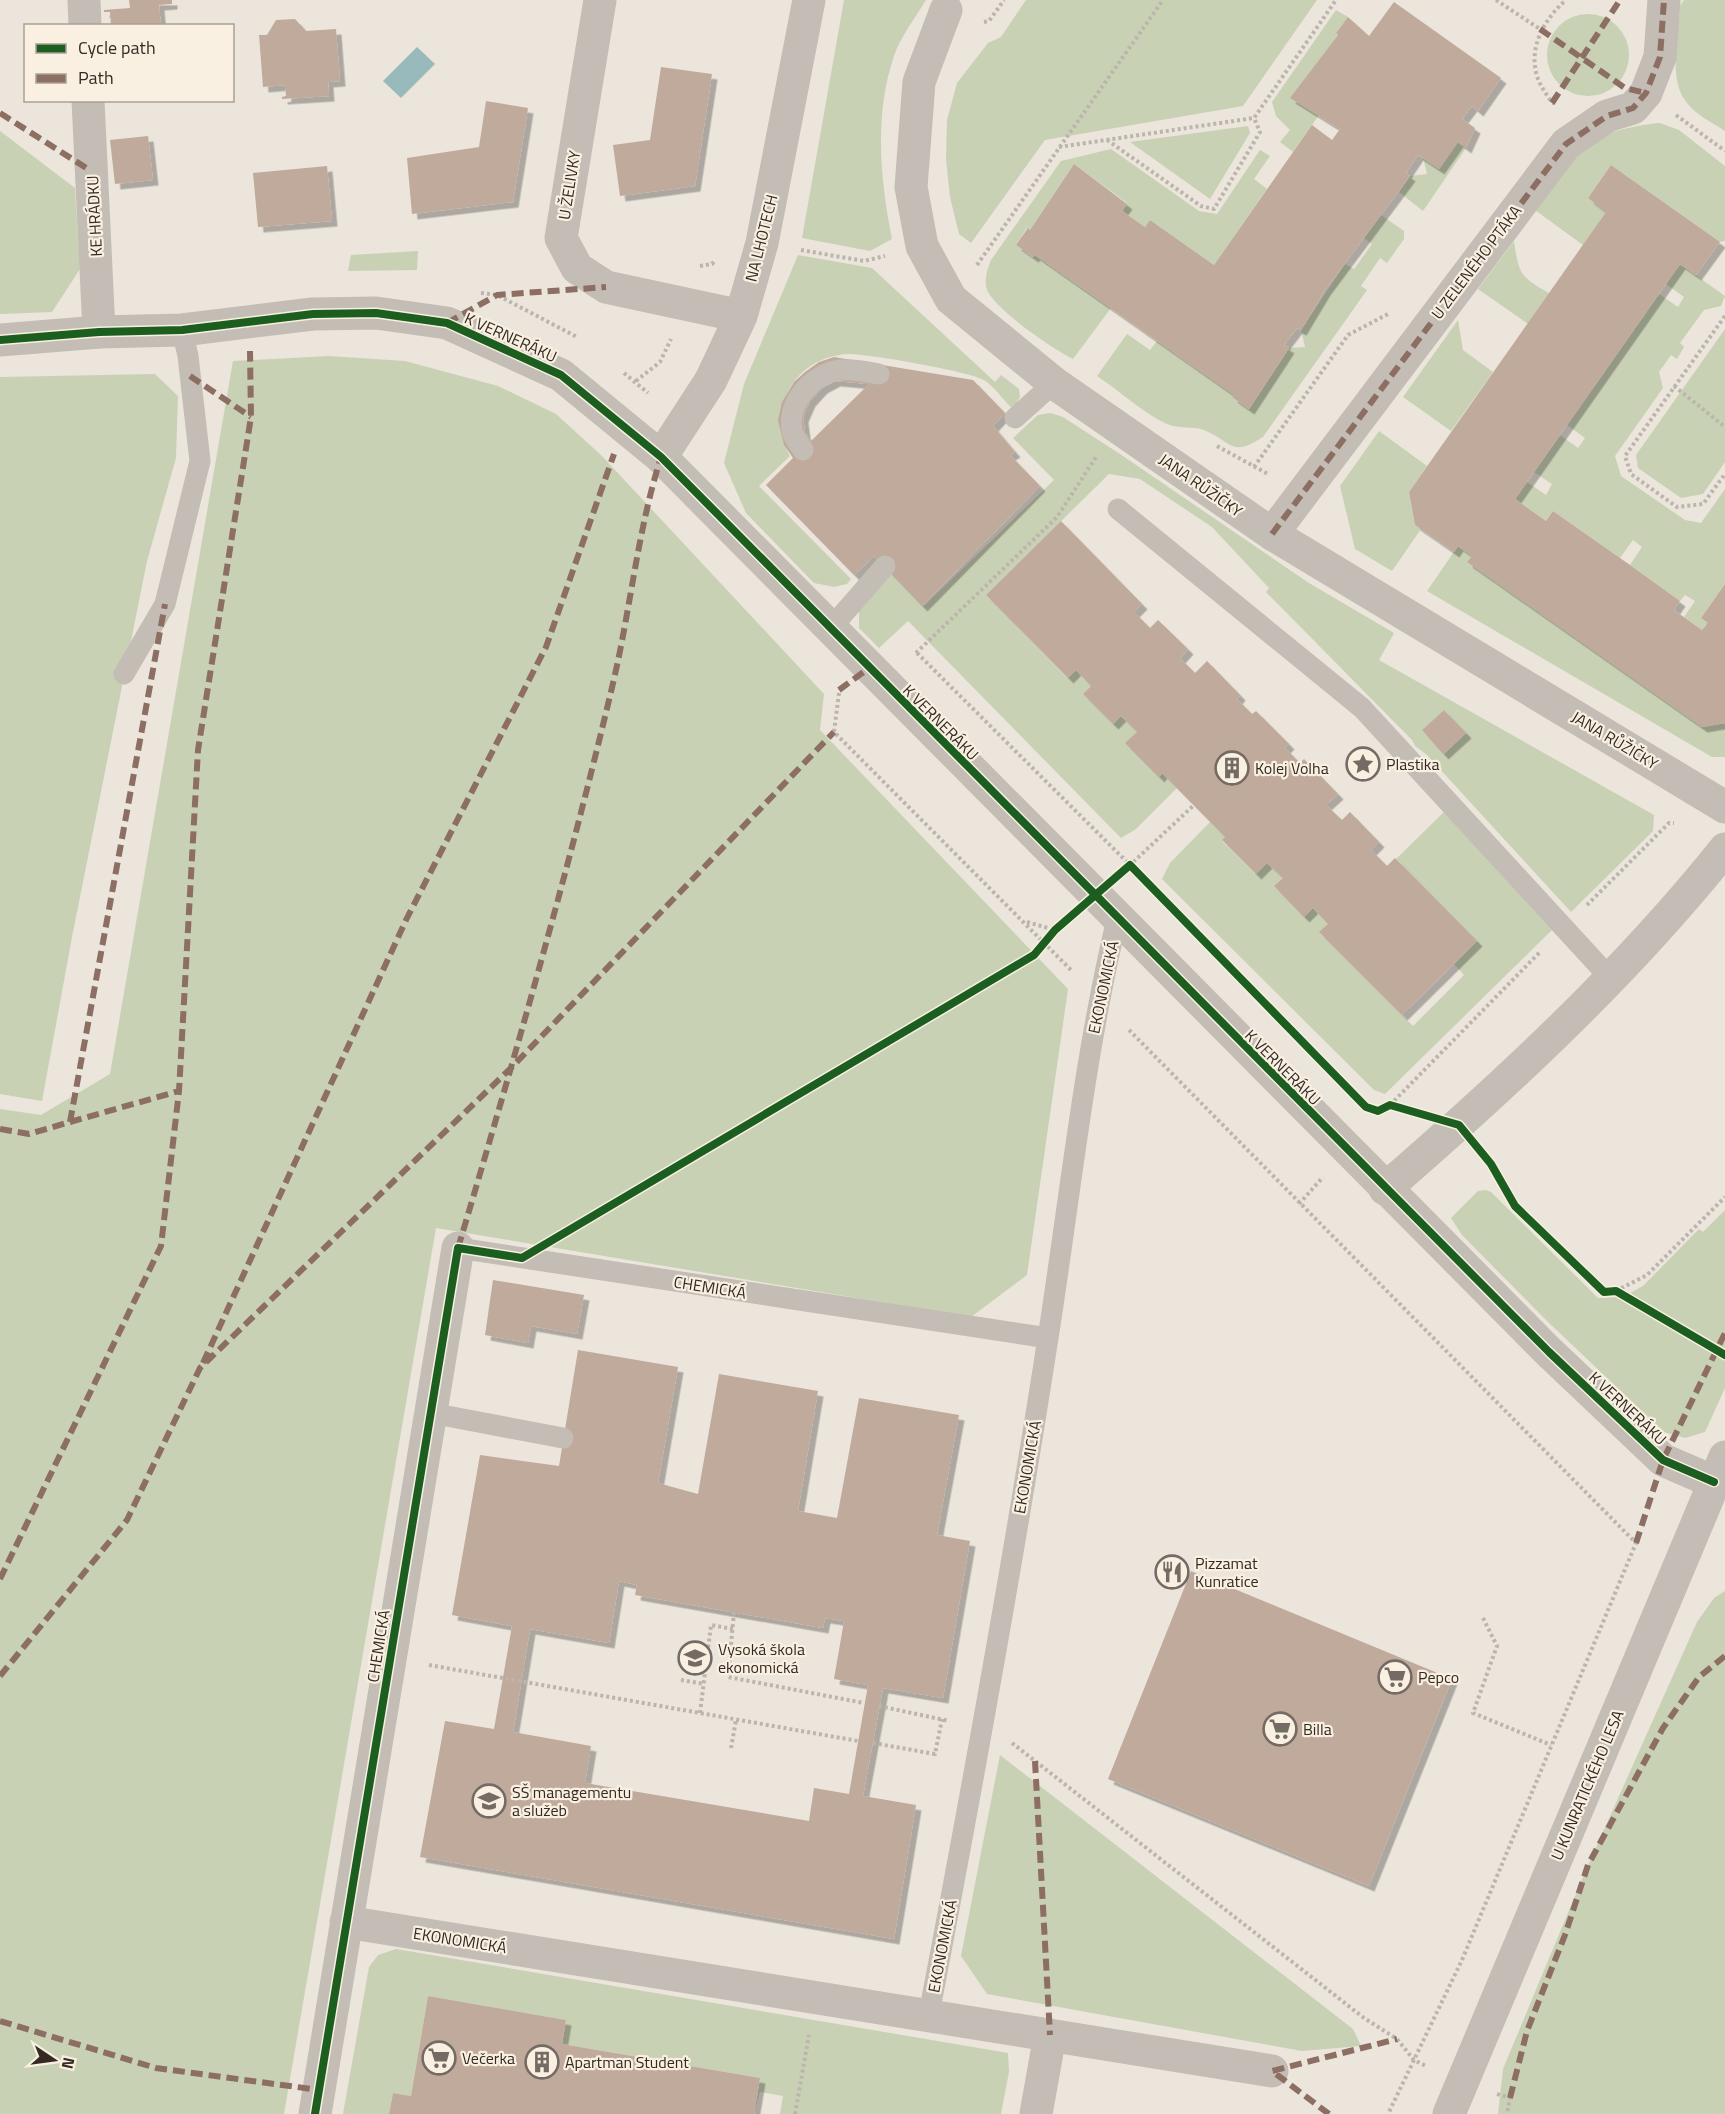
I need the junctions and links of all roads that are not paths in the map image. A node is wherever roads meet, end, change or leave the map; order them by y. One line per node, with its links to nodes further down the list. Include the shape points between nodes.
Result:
1 (84, 0): 6 (street)
2 (600, 0): 8 (street, U ŽELIVKY, via 561,238 577,268 606,287)
3 (809, 0): 8 (street, NA LHOTECH, via 762,243)
4 (1664, 0): 18 (street, U ZELENÉHO PTÁKA, via 1660,57 1646,93 1633,108 1607,116 1566,144)
5 (946, 10): 13 (street, JANA RŮŽIČKY, via 919,82 911,188 922,246 951,299)
6 (85, 24)
7 (88, 102): 10 (street, KE HRÁDKU)
8 (741, 316): 16 (street, NA LHOTECH, via 711,380)
9 (182, 330): 10 (street, K VERNERÁKU); 16 (street, K VERNERÁKU, via 313,314 375,313 447,323 561,375); 21 (lane, via 200,461 165,604)
10 (99, 332): 11 (street, K VERNERÁKU)
11 (0, 340)
12 (879, 374): 15 (lane, via 841,370 818,376 799,396 791,418 793,434)
13 (1054, 383): 14 (lane); 18 (street, JANA RŮŽIČKY)
14 (1015, 418)
15 (803, 450)
16 (661, 457): 20 (street, K VERNERÁKU)
17 (1118, 509): 25 (lane, via 1362,708)
18 (1272, 534): 22 (street, JANA RŮŽIČKY)
19 (885, 566): 20 (lane)
20 (830, 628): 24 (street, K VERNERÁKU)
21 (124, 674)
22 (1725, 807)
23 (1725, 849): 25 (street, via 1664,924)
24 (1117, 919): 26 (street, K VERNERÁKU); 28 (lane, EKONOMICKÁ, via 1098,999)
25 (1611, 979): 26 (street, via 1459,1125)
26 (1385, 1189): 31 (street, K VERNERÁKU, via 1663,1460)
27 (458, 1248): 28 (lane, CHEMICKÁ); 29 (street, CHEMICKÁ)
28 (1048, 1338): 33 (lane, EKONOMICKÁ, via 983,1730)
29 (430, 1413): 30 (lane); 32 (street, CHEMICKÁ)
30 (563, 1438)
31 (1720, 1469): 38 (street, U KUNRATICKÉHO LESA)
32 (346, 1922): 33 (street, EKONOMICKÁ); 36 (street, CHEMICKÁ)
33 (929, 2014): 34 (street, EKONOMICKÁ)
34 (1050, 2035): 35 (street, EKONOMICKÁ); 37 (street)
35 (1272, 2071)
36 (315, 2114)
37 (1036, 2114)
38 (1449, 2114)

